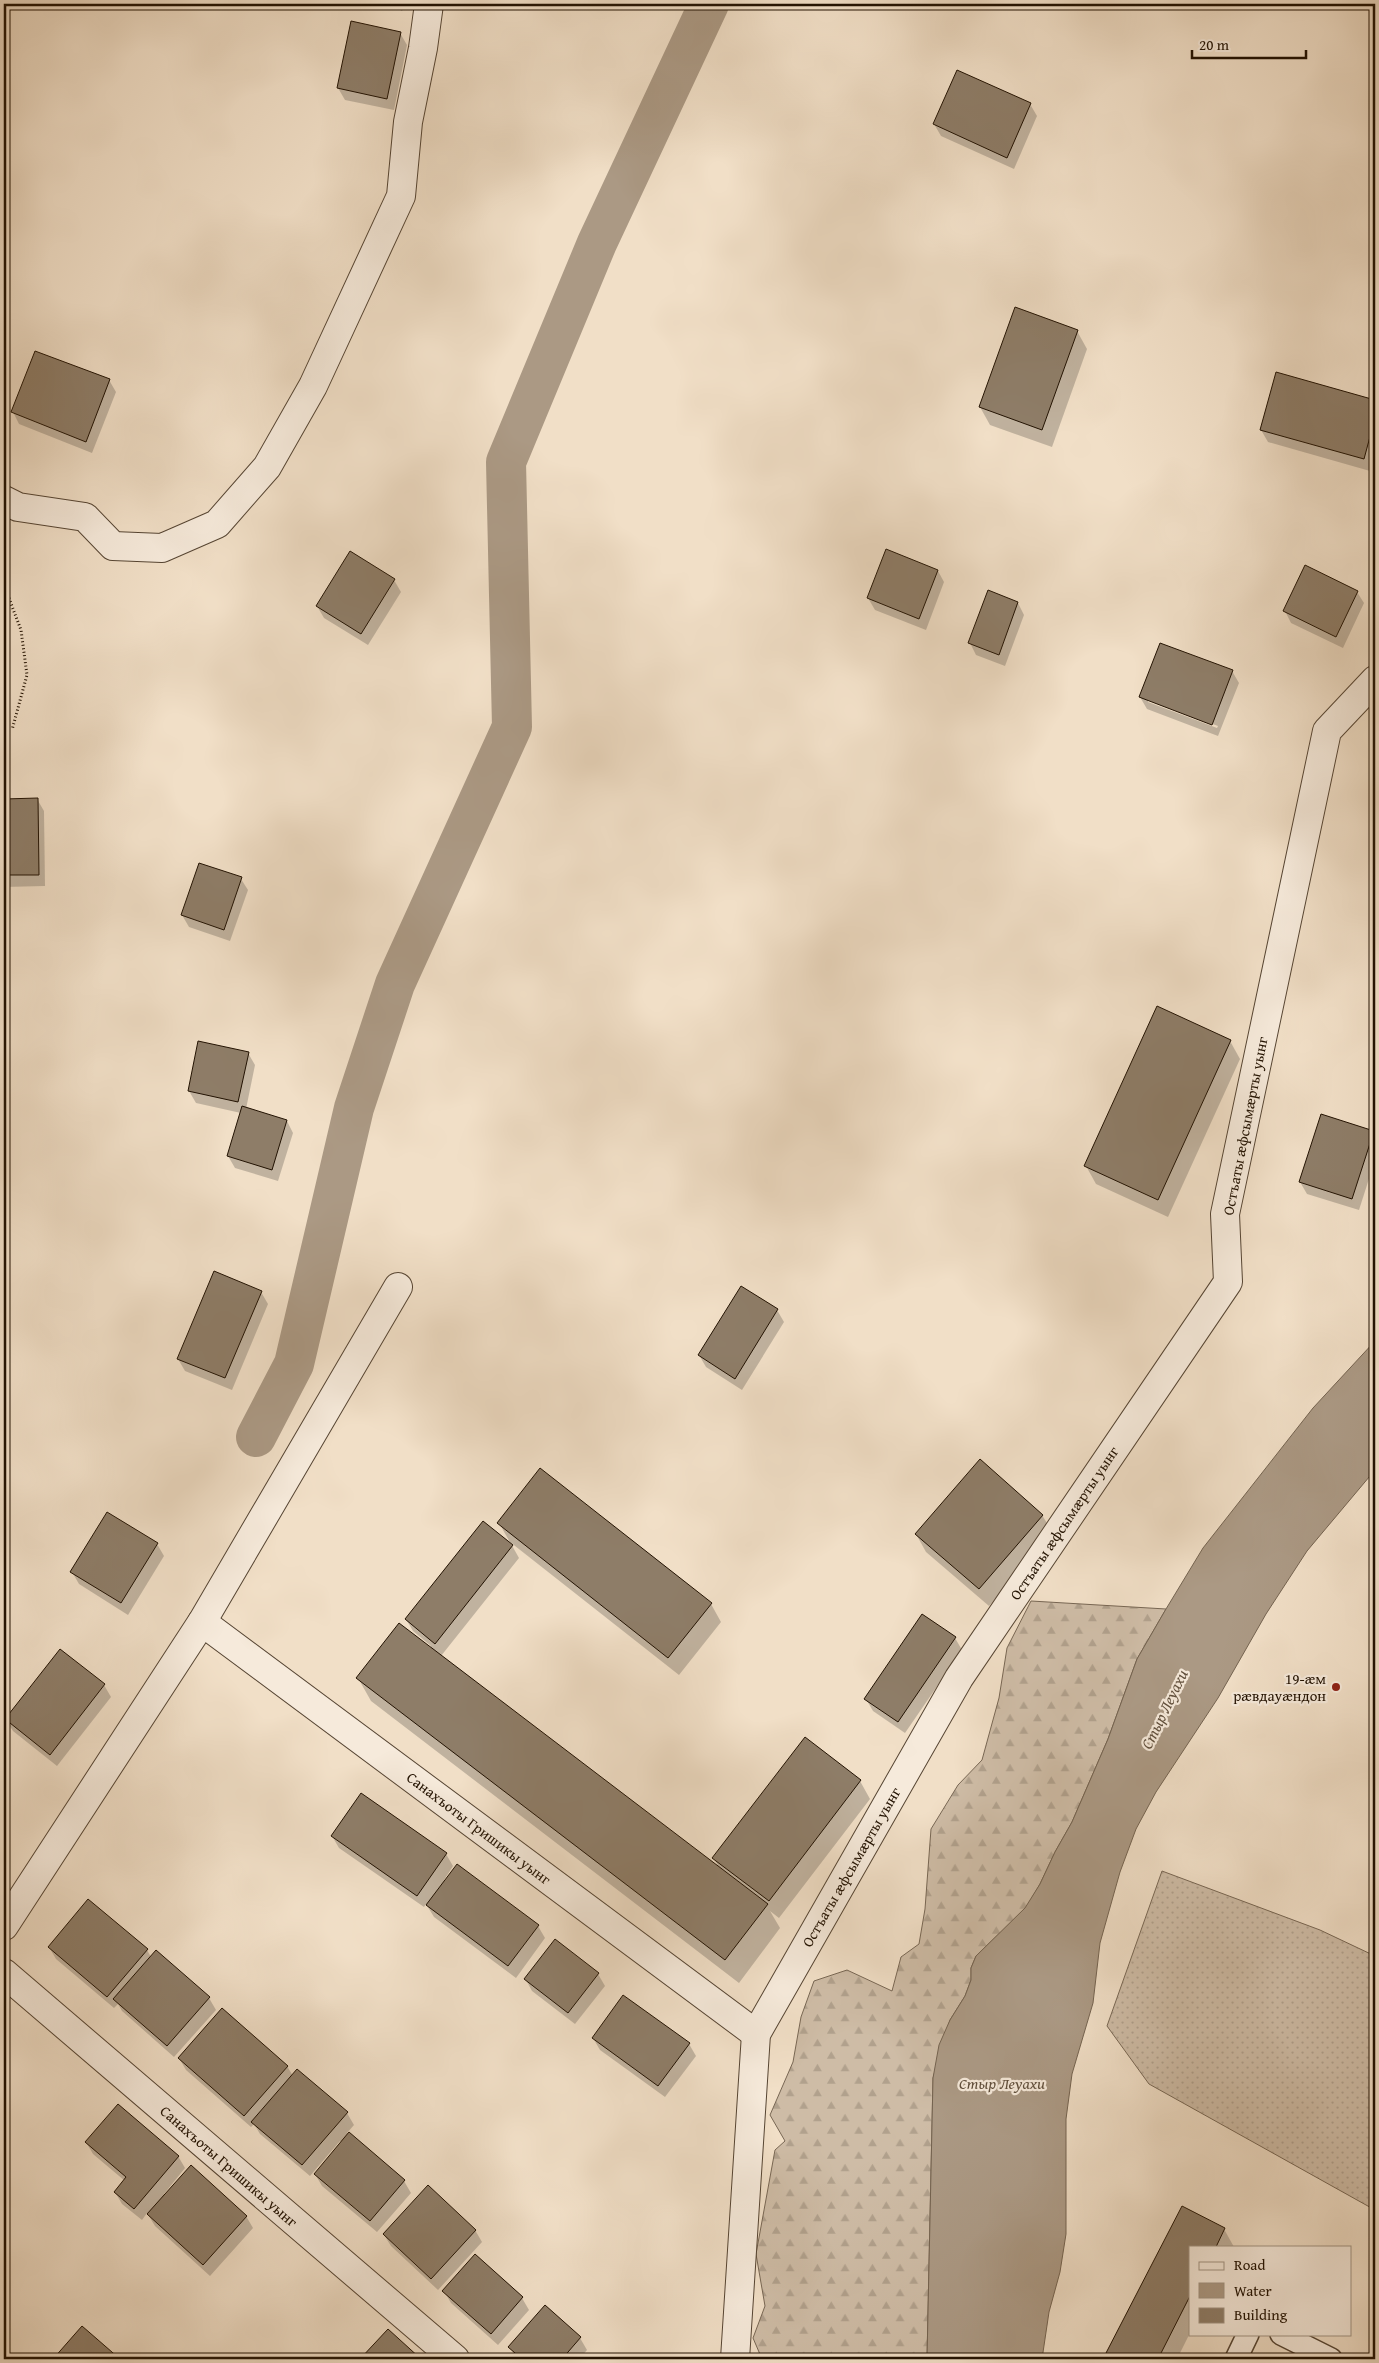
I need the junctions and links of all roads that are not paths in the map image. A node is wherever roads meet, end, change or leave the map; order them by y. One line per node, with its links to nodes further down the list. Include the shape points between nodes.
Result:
1 (429, 4): 2 (street, via 408,122 401,196 313,386 267,467 217,524 162,548 113,546 85,517 18,507)
2 (4, 500)
3 (1375, 680): 8 (street, Остъаты æфсымæрты уынг, via 1327,731 1225,1214 1228,1282 959,1678)
4 (398, 1287): 5 (street)
5 (202, 1622): 6 (street); 8 (street, Санахъоты Гришикы уынг)
6 (4, 1926)
7 (4, 1973): 11 (street, Санахъоты Гришикы уынг)
8 (756, 2034): 12 (street, Остъаты æфсымæрты уынг)
9 (1247, 2336): 13 (lane)
10 (1285, 2336): 14 (lane)
11 (455, 2359)
12 (735, 2359)
13 (1236, 2359)
14 (1331, 2359)

